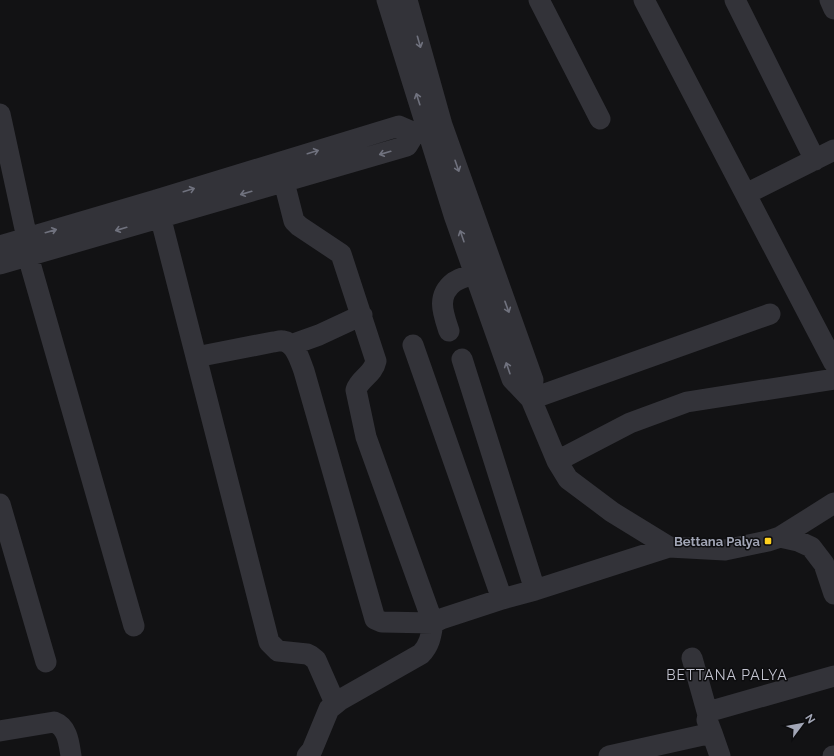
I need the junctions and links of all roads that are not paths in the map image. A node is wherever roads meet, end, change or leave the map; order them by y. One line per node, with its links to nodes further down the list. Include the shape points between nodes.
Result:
1 (387, 0): 10 (street, one-way to 1)
2 (539, 0): 9 (street)
3 (644, 0): 14 (street)
4 (735, 0): 12 (street)
5 (830, 0): 7 (street)
6 (411, 1): 10 (street, one-way to 10)
7 (834, 9)
8 (0, 114): 17 (street)
9 (600, 119)
10 (428, 129): 13 (street, one-way to 13, via 407,146); 15 (street, one-way to 10, via 399,126); 19 (street, one-way to 10); 29 (street, one-way to 29, via 532,380)
11 (834, 150): 12 (street)
12 (815, 160): 14 (street)
13 (284, 182): 15 (street, one-way to 15); 21 (street, via 294,221 341,254)
14 (746, 194): 27 (street)
15 (158, 209): 17 (street); 25 (street)
16 (0, 246): 17 (street)
17 (27, 247): 18 (street); 40 (street)
18 (0, 264)
19 (474, 273): 22 (street, via 454,282 444,294 442,311); 29 (street, one-way to 19, via 512,379)
20 (770, 314): 29 (street)
21 (362, 315): 23 (street); 39 (street, via 376,360 372,371 356,390 366,437)
22 (449, 331)
23 (291, 345): 25 (street, via 283,341 274,342); 39 (street, via 304,372 375,619 382,622)
24 (413, 345): 38 (street)
25 (196, 357): 44 (street, via 269,642 278,651 307,654 316,660)
26 (462, 359): 36 (street)
27 (834, 363)
28 (834, 379): 30 (street, via 687,402 630,423)
29 (531, 399): 30 (street)
30 (557, 461): 34 (street, via 568,480 612,512)
31 (834, 503): 33 (street)
32 (0, 504): 42 (street)
33 (780, 537): 34 (street, via 724,550); 35 (street, via 811,547)
34 (669, 547): 36 (street)
35 (829, 563): 37 (street)
36 (535, 590): 38 (street)
37 (834, 594)
38 (502, 599): 39 (street, via 441,618)
39 (433, 623): 44 (street, via 430,642 421,654)
40 (134, 626)
41 (692, 658): 45 (street)
42 (46, 662)
43 (834, 676): 45 (street, via 711,712)
44 (335, 704): 48 (street, via 329,709)
45 (710, 724): 49 (street); 50 (street)
46 (0, 731): 47 (street, via 54,722 64,729)
47 (71, 756)
48 (307, 756)
49 (609, 756)
50 (720, 756)

